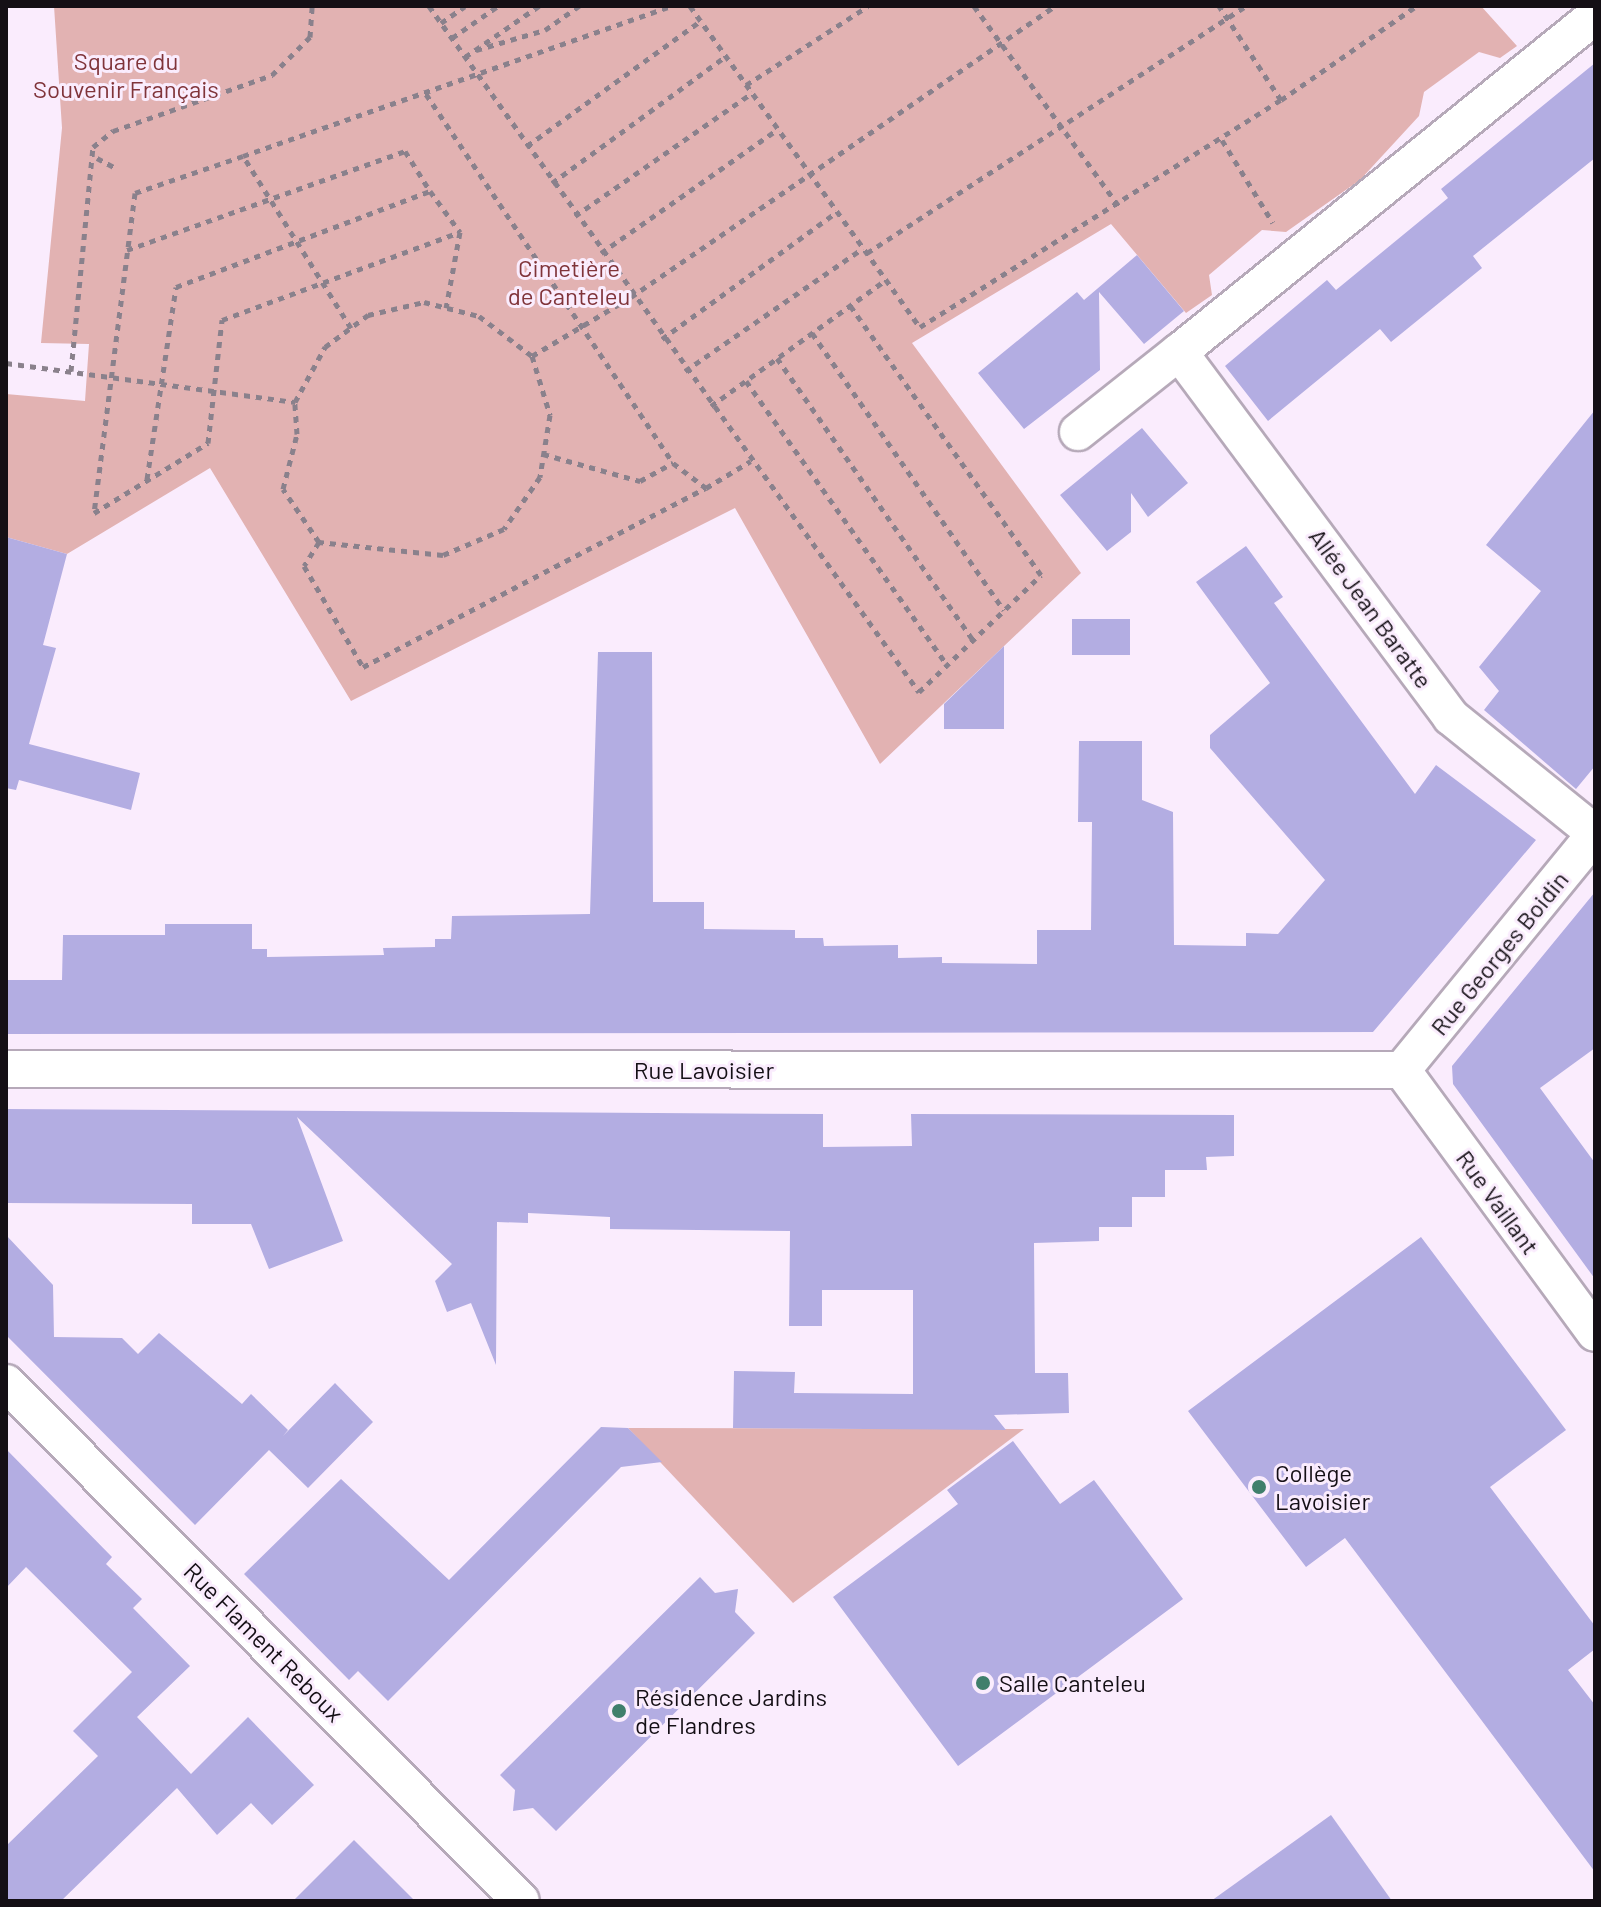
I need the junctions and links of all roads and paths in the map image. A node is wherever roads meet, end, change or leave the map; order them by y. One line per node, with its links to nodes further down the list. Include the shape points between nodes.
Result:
1 (312, 6): 34 (path, via 310,37 272,75 113,131 93,147)
2 (429, 6): 18 (path)
3 (465, 6): 18 (path)
4 (498, 6): 19 (path)
5 (539, 6): 21 (path)
6 (579, 6): 21 (path, via 545,30)
7 (671, 6): 24 (path)
8 (690, 6): 17 (path)
9 (868, 6): 25 (path)
10 (974, 6): 20 (path)
11 (1055, 6): 20 (path)
12 (1219, 6): 16 (path)
13 (1246, 6): 16 (path)
14 (1416, 6): 28 (path)
15 (1595, 16): 48 (street)
16 (1228, 18): 28 (path); 29 (path)
17 (700, 21): 22 (path); 32 (path)
18 (441, 23): 19 (path)
19 (452, 38): 23 (path)
20 (1000, 42): 29 (path); 36 (path)
21 (476, 50): 23 (path)
22 (726, 56): 25 (path); 37 (path)
23 (465, 57): 24 (path)
24 (480, 78): 27 (path); 32 (path)
25 (746, 85): 26 (path)
26 (752, 93): 30 (path); 42 (path)
27 (426, 94): 33 (path); 55 (path)
28 (1281, 100): 31 (path)
29 (1061, 127): 40 (path); 46 (path)
30 (778, 129): 36 (path); 47 (path)
31 (1222, 140): 40 (path); 48 (path)
32 (527, 146): 37 (path)
33 (243, 156): 39 (path); 45 (path, via 135,193)
34 (97, 158): 35 (path); 62 (path)
35 (114, 167)
36 (809, 172): 41 (path); 51 (path)
37 (552, 183): 42 (path)
38 (430, 191): 39 (path, via 405,151); 43 (path); 44 (path)
39 (270, 199): 44 (path); 45 (path)
40 (1120, 208): 50 (path, via 920,327)
41 (837, 212): 46 (path); 57 (path)
42 (575, 216): 47 (path)
43 (460, 232): 49 (path); 53 (path)
44 (296, 241): 49 (path); 66 (path, via 176,287)
45 (127, 250): 64 (path)
46 (865, 250): 50 (path); 63 (path)
47 (601, 253): 51 (path)
48 (1295, 258): 58 (street)
49 (321, 280): 54 (path); 67 (path, via 222,320)
50 (886, 280): 52 (path)
51 (631, 297): 55 (path); 57 (path)
52 (850, 305): 56 (path); 77 (path, via 1041,575)
53 (446, 308): 54 (path, via 424,302 368,315); 59 (path, via 479,316)
54 (351, 328): 68 (path, via 325,347)
55 (578, 329): 59 (path); 73 (path)
56 (812, 333): 60 (path); 77 (path)
57 (662, 339): 63 (path)
58 (1179, 352): 70 (street); 80 (street, Allée Jean Baratte, via 1451,717)
59 (532, 356): 71 (path, via 550,415)
60 (777, 358): 65 (path); 78 (path)
61 (6, 363): 62 (path)
62 (71, 371): 64 (path)
63 (685, 371): 69 (path)
64 (111, 377): 66 (path); 74 (path, via 94,513)
65 (746, 381): 69 (path); 79 (path)
66 (161, 384): 67 (path); 74 (path)
67 (214, 391): 68 (path); 74 (path, via 208,443)
68 (295, 402): 76 (path, via 297,434 283,489)
69 (711, 406): 72 (path)
70 (1078, 432)
71 (543, 454): 73 (path, via 640,481); 76 (path, via 540,477 504,529 443,555)
72 (751, 461): 75 (path); 79 (path, via 919,692)
73 (673, 463): 75 (path)
74 (147, 480)
75 (706, 488): 76 (path, via 363,667 304,566)
76 (319, 542)
77 (1004, 610): 78 (path)
78 (973, 640): 79 (path)
79 (947, 665)
80 (1595, 834): 82 (street, Rue Georges Boidin)
81 (6, 1069): 82 (street, Rue Lavoisier)
82 (1402, 1070): 83 (street, Rue Vaillant)
83 (1595, 1333)
84 (6, 1383): 85 (street, Rue Flament Reboux)
85 (521, 1901)

